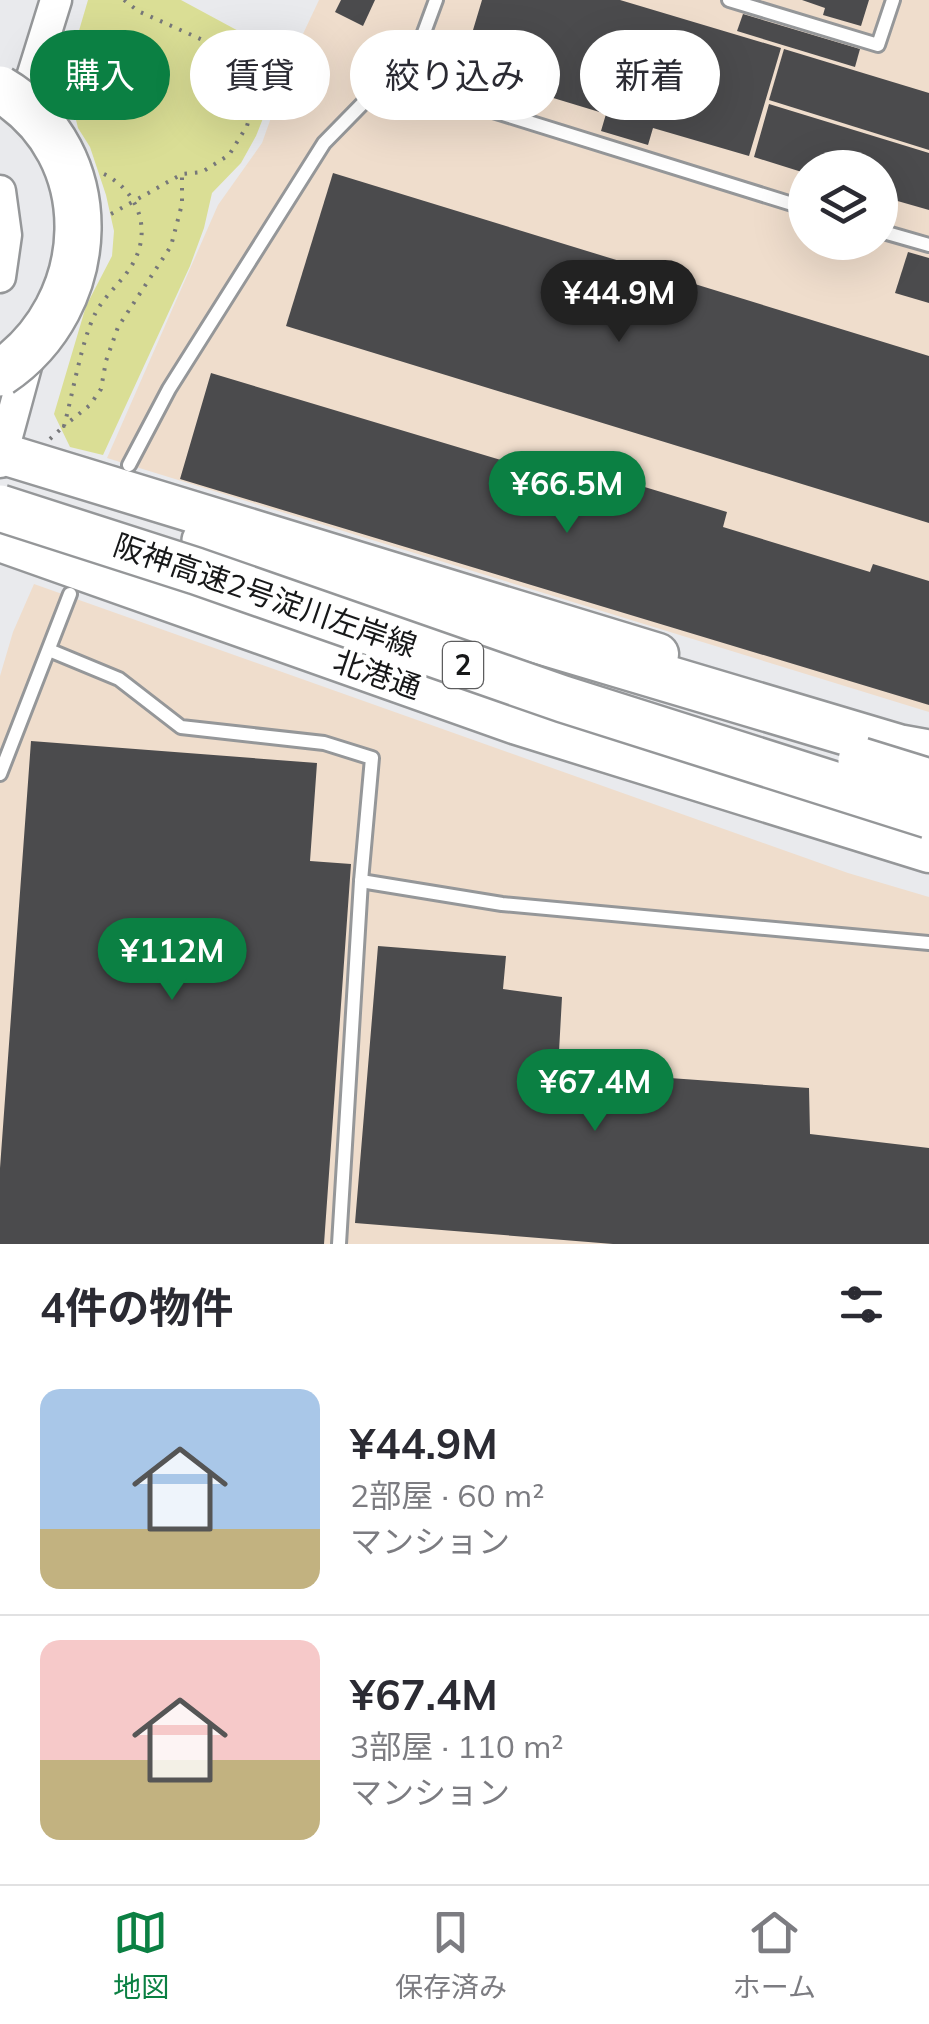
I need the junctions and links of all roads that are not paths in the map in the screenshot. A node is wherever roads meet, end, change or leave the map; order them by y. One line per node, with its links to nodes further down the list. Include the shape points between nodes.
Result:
1 (56, 0): 7 (street)
2 (436, 0): 5 (lane)
3 (729, 0): 4 (lane, via 878,45)
4 (893, 0)
5 (426, 30)
6 (0, 63): 7 (street)
7 (14, 90): 15 (highway, bridge, via 58,150 72,185 77,251 70,288 54,320); 16 (street, via 49,131 62,182 63,226)
8 (350, 117): 17 (lane, via 324,143 169,389)
9 (522, 120): 11 (lane)
10 (0, 191): 14 (street, via 6,235)
11 (788, 203)
12 (898, 236): 13 (lane)
13 (929, 245)
14 (0, 276)
15 (0, 373)
16 (0, 461): 20 (highway, 阪神高速2号淀川左岸線 / 2); 23 (main road, via 559,622)
17 (129, 465)
18 (0, 508): 27 (highway, 阪神高速2号淀川左岸線 / 2, bridge, via 562,699)
19 (0, 541): 28 (main road, 北港通, via 517,724)
20 (205, 541): 24 (highway); 26 (highway, 阪神高速2号淀川左岸線 / 2, bridge, via 577,673)
21 (70, 594): 22 (lane)
22 (49, 650): 25 (lane); 29 (lane, via 119,679 181,727 324,743 372,758)
23 (929, 740)
24 (929, 753)
25 (0, 774)
26 (929, 782)
27 (929, 815)
28 (929, 852)
29 (361, 880): 30 (lane, via 502,904); 31 (lane)
30 (929, 943)
31 (339, 1244)

